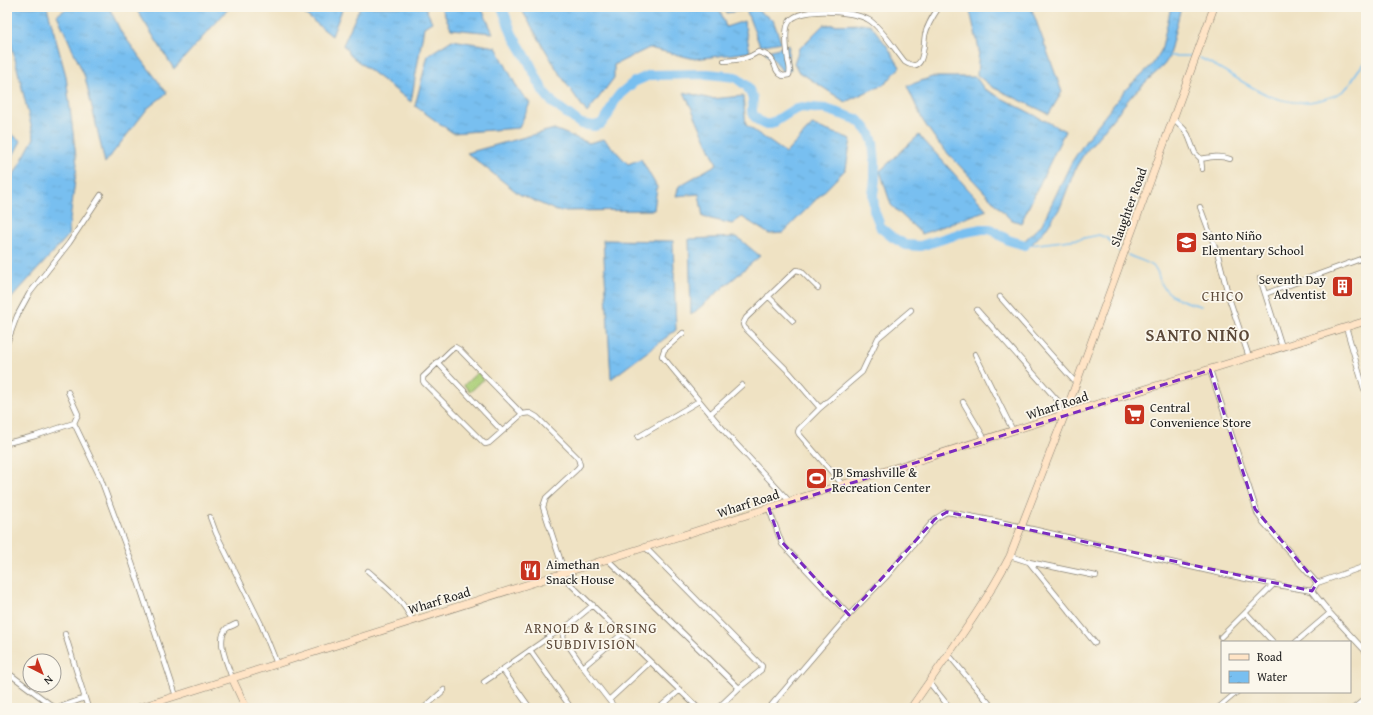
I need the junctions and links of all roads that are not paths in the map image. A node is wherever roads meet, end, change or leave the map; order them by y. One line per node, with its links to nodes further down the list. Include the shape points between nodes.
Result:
1 (939, 7): 3 (street, via 927,30 922,58 915,65 905,62 875,24 868,19 834,11 804,13 794,16 788,22 785,30 791,69 789,75 780,75 769,55 758,52 743,60)
2 (1214, 7): 4 (main road, Slaughter Road)
3 (724, 60)
4 (1173, 118): 5 (street, via 1184,129); 28 (main road, Slaughter Road)
5 (1200, 159): 6 (street, via 1224,156); 7 (street)
6 (1230, 159)
7 (1202, 169)
8 (101, 195): 22 (street, via 70,243 29,294)
9 (1200, 207): 25 (street, via 1218,255 1228,298)
10 (1366, 257): 13 (street)
11 (1260, 278): 13 (street)
12 (818, 288): 14 (street, via 801,271 796,270)
13 (1265, 294): 23 (street)
14 (768, 296): 18 (street); 34 (street, via 746,318 743,322 744,327 789,372)
15 (1000, 297): 28 (street)
16 (911, 310): 34 (street, via 878,338 862,372)
17 (977, 310): 37 (street, via 1059,402)
18 (793, 321)
19 (1366, 321): 20 (main road, Wharf Road)
20 (1346, 327): 23 (main road, Wharf Road); 30 (street)
21 (683, 333): 32 (street, via 662,354)
22 (7, 343)
23 (1282, 347): 25 (main road, Wharf Road)
24 (975, 354): 40 (street)
25 (1249, 357): 27 (main road, Wharf Road)
26 (437, 362): 35 (street, via 453,348 458,348); 39 (street); 39 (street, via 422,381 485,444 489,444)
27 (1210, 370): 37 (main road, Wharf Road); 57 (street, via 1258,515)
28 (1076, 383): 37 (main road, Slaughter Road)
29 (742, 385): 36 (street)
30 (1364, 389)
31 (68, 392): 38 (street, via 78,414)
32 (699, 402): 36 (street); 41 (street)
33 (964, 402): 42 (street)
34 (820, 408): 44 (street, via 798,432)
35 (522, 414): 39 (street); 55 (street, via 530,413 537,417 580,462 577,469 546,498 543,507)
36 (710, 414): 45 (street)
37 (1063, 415): 40 (main road, Wharf Road); 48 (main road, Slaughter Road)
38 (74, 423): 43 (street); 88 (street, via 100,477 132,562)
39 (502, 431)
40 (1014, 432): 42 (main road, Wharf Road)
41 (638, 438)
42 (986, 441): 44 (main road, Wharf Road)
43 (7, 442)
44 (843, 485): 45 (main road, Wharf Road)
45 (790, 502): 46 (main road, Wharf Road)
46 (769, 509): 49 (main road, Wharf Road); 63 (street, via 782,544)
47 (210, 517): 77 (street, via 261,624)
48 (1021, 526): 50 (main road, Slaughter Road); 58 (street); 63 (street, via 947,512 943,514 935,519 886,577)
49 (646, 548): 51 (main road, Wharf Road); 84 (street, via 762,666 761,670)
50 (1010, 556): 52 (street); 75 (main road, Slaughter Road, via 1001,575)
51 (608, 560): 55 (main road, Wharf Road); 84 (street)
52 (1028, 562): 56 (street); 72 (street)
53 (1366, 566): 57 (street)
54 (368, 571): 64 (street, via 402,603)
55 (563, 574): 60 (street); 64 (main road, Wharf Road)
56 (1096, 576)
57 (1317, 583): 59 (street)
58 (1273, 585): 59 (street); 61 (street)
59 (1312, 591): 62 (street)
60 (593, 605): 66 (street); 68 (street)
61 (1246, 613): 69 (street); 70 (street)
62 (1330, 613): 71 (street); 74 (street)
63 (849, 615): 103 (street)
64 (412, 622): 77 (main road, Wharf Road)
65 (236, 624): 81 (street, via 227,629 222,642)
66 (564, 628): 73 (street); 78 (street, via 564,639)
67 (65, 634): 89 (street)
68 (622, 634): 76 (street); 78 (street)
69 (1221, 637)
70 (1272, 641)
71 (1297, 641)
72 (1095, 643)
73 (530, 650): 79 (street); 98 (street)
74 (1366, 652)
75 (948, 654): 83 (main road, Slaughter Road); 106 (street)
76 (650, 662): 86 (street); 91 (street)
77 (277, 664): 81 (main road, Wharf Road)
78 (583, 667): 91 (street)
79 (503, 670): 82 (street); 97 (street)
80 (7, 672): 92 (street)
81 (232, 678): 88 (main road, Wharf Road); 95 (main road)
82 (484, 682)
83 (929, 682): 104 (main road, Slaughter Road); 105 (street)
84 (739, 688): 102 (street)
85 (444, 690): 96 (street)
86 (680, 690): 100 (street); 101 (street)
87 (1236, 693): 107 (street)
88 (176, 696): 94 (main road, Wharf Road)
89 (85, 698): 92 (street); 93 (street)
90 (1366, 698): 108 (street)
91 (609, 700): 99 (street)
92 (56, 708)
93 (88, 708)
94 (138, 708)
95 (246, 708)
96 (424, 708)
97 (530, 708)
98 (571, 708)
99 (615, 708)
100 (659, 708)
101 (698, 708)
102 (718, 708)
103 (769, 708)
104 (911, 708)
105 (950, 708)
106 (993, 708)
107 (1218, 708)
108 (1354, 708)

